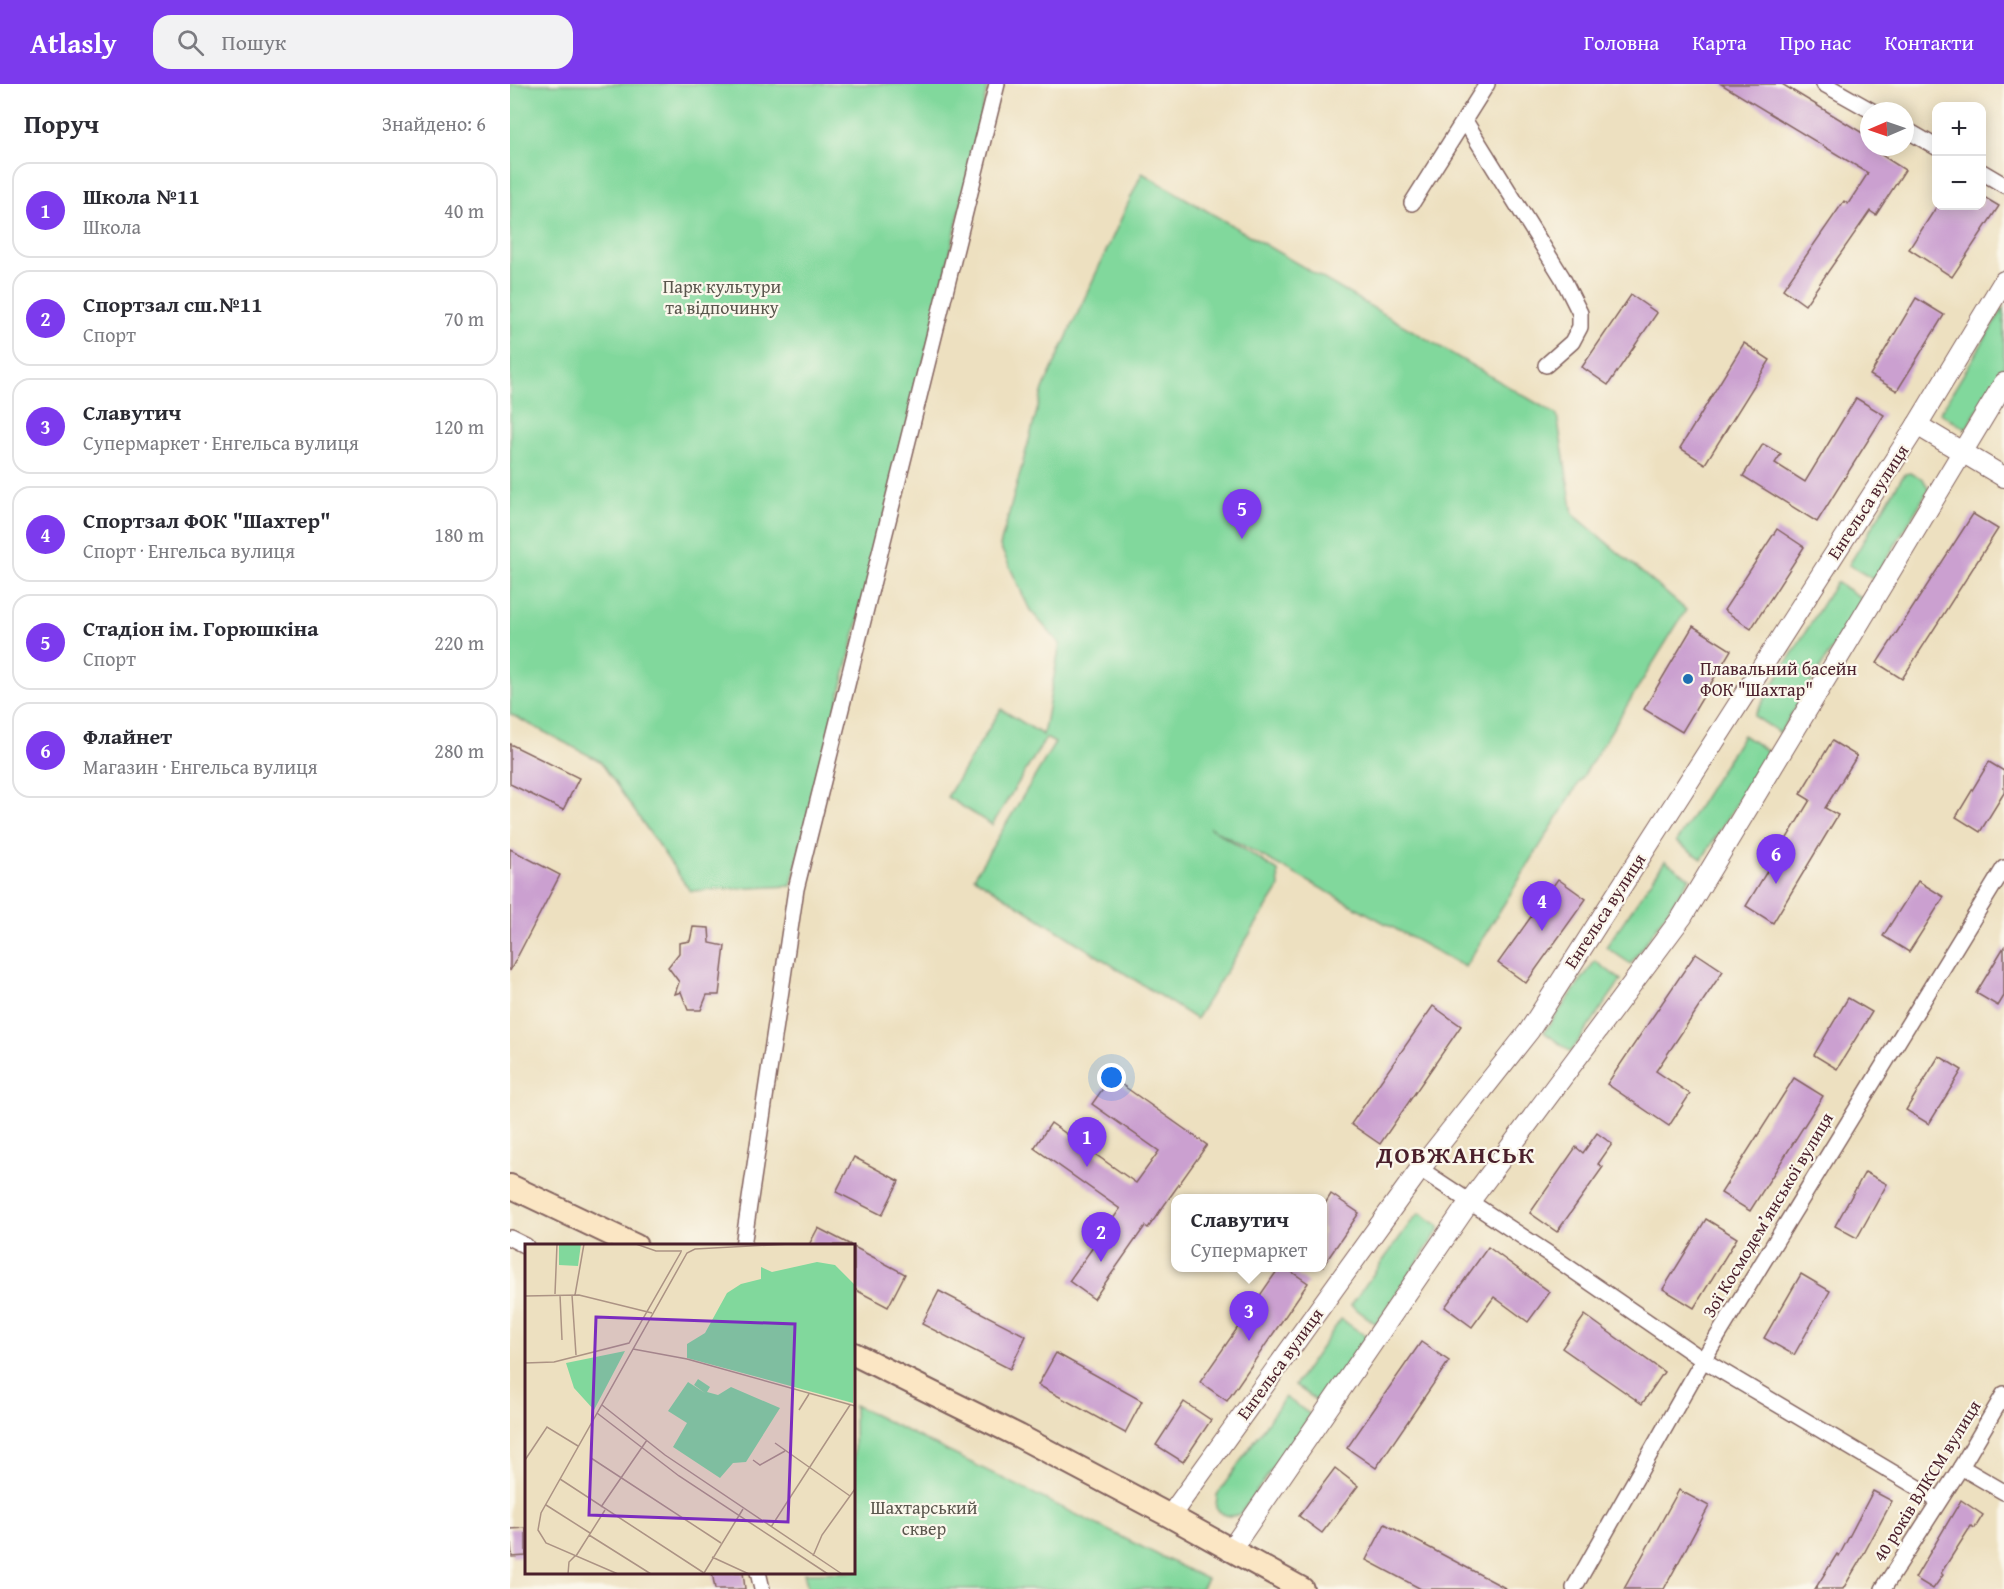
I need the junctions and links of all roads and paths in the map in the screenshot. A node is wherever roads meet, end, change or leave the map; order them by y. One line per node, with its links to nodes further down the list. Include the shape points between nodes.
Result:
1 (997, 84): 23 (street, via 796,889)
2 (1487, 84): 5 (street)
3 (1824, 84): 4 (street)
4 (1860, 104)
5 (1465, 121): 10 (street); 12 (street, via 1580,312 1581,327 1572,342)
6 (1914, 134): 7 (street)
7 (1932, 145)
8 (1986, 174): 9 (street)
9 (2004, 185)
10 (1412, 203)
11 (2004, 281): 14 (street, Енгельса вулиця)
12 (1546, 365)
13 (2004, 383): 15 (street)
14 (1917, 425): 15 (street); 18 (street, Енгельса вулиця, via 1528,1031)
15 (1962, 452): 16 (street); 20 (street, via 1682,916)
16 (2004, 477)
17 (2004, 868): 26 (street, Зої Космодем’янської вулиця)
18 (1420, 1169): 20 (street); 31 (street, Енгельса вулиця)
19 (510, 1186): 22 (main road)
20 (1470, 1201): 26 (street); 32 (street)
21 (510, 1238): 24 (street)
22 (634, 1244)
23 (743, 1244)
24 (525, 1246)
25 (855, 1354): 31 (main road)
26 (1703, 1360): 30 (street); 34 (street, Зої Космодем’янської вулиця)
27 (2004, 1394): 28 (street, 40 років ВЛКСМ вулиця)
28 (1961, 1467): 29 (street); 30 (street, 40 років ВЛКСМ вулиця)
29 (2004, 1492)
30 (1939, 1500): 37 (street, 40 років ВЛКСМ вулиця)
31 (1170, 1516): 32 (main road)
32 (1230, 1551): 36 (main road)
33 (758, 1574): 35 (street)
34 (1574, 1588)
35 (762, 1589)
36 (1302, 1589)
37 (1883, 1589)

